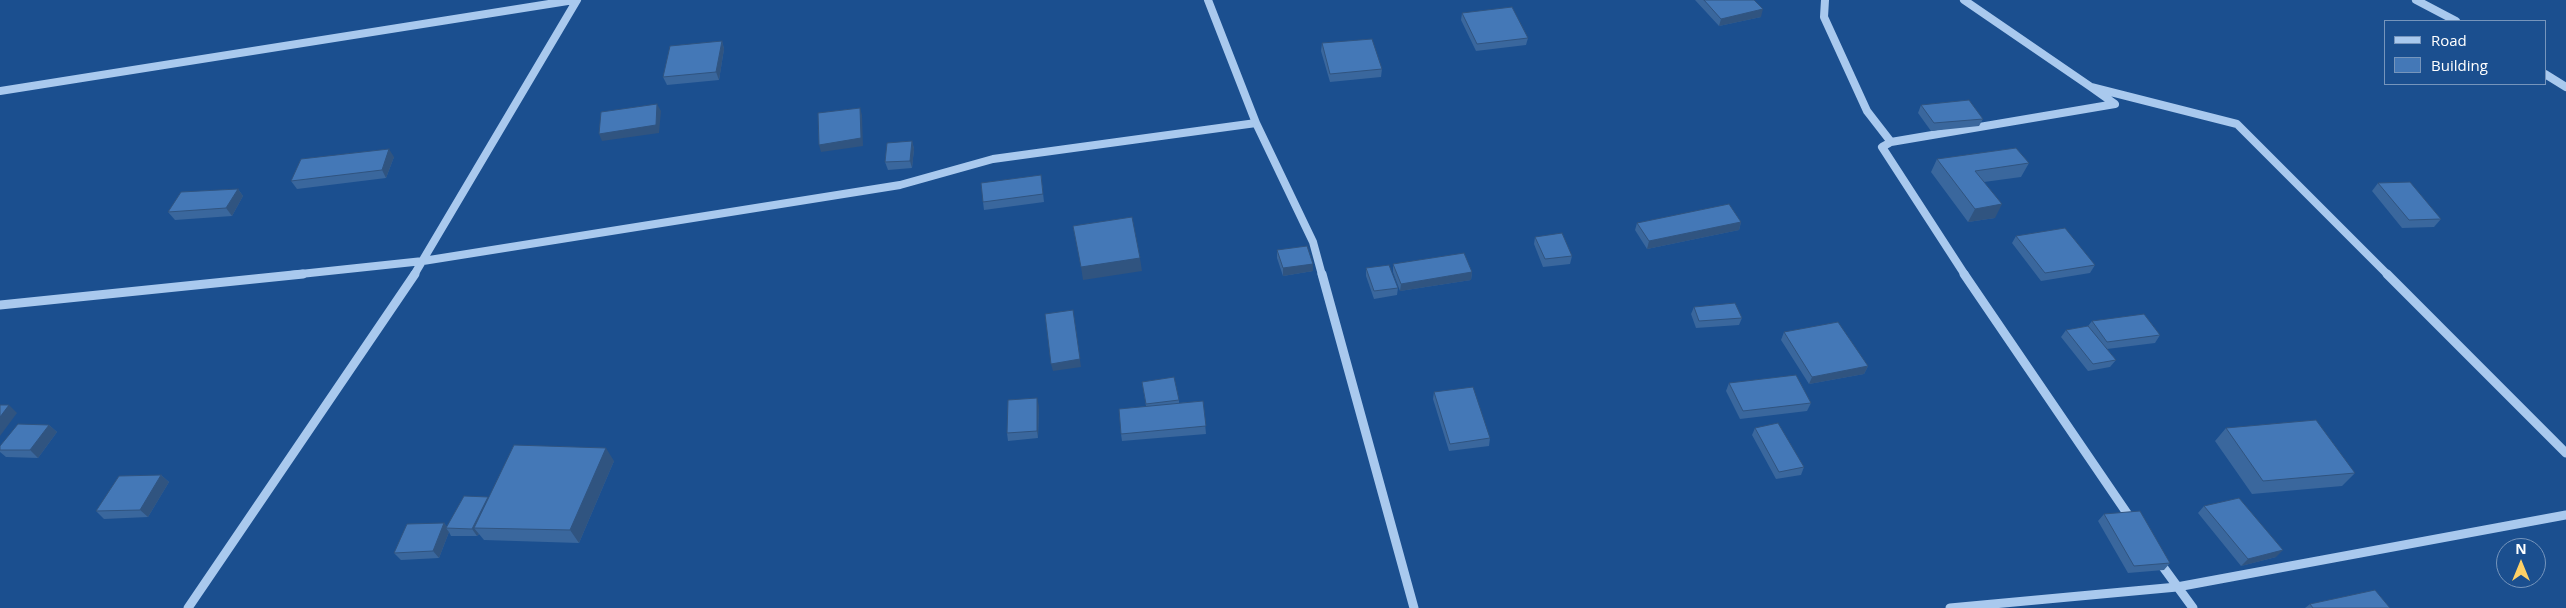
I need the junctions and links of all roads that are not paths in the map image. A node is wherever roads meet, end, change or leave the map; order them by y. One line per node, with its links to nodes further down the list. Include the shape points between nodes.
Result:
1 (576, 0): 10 (street); 13 (street)
2 (1208, 0): 11 (street)
3 (1826, 0): 12 (street, via 1824,17 1859,94 1867,111)
4 (1964, 0): 8 (street)
5 (2416, 0): 6 (street)
6 (2454, 20)
7 (2546, 75): 9 (street)
8 (2091, 87): 12 (street, via 2115,104); 15 (street, via 2237,124)
9 (2566, 87)
10 (0, 91)
11 (1256, 123): 13 (street, via 993,159 900,185); 21 (street, via 1313,242)
12 (1891, 142): 17 (street, via 1882,147 1928,220)
13 (423, 261): 14 (street); 20 (street)
14 (0, 305)
15 (2566, 453)
16 (2566, 516): 19 (street)
17 (2138, 530)
18 (2155, 554): 19 (street)
19 (2177, 587): 22 (street); 23 (street)
20 (188, 608)
21 (1414, 608)
22 (1950, 608)
23 (2193, 608)

